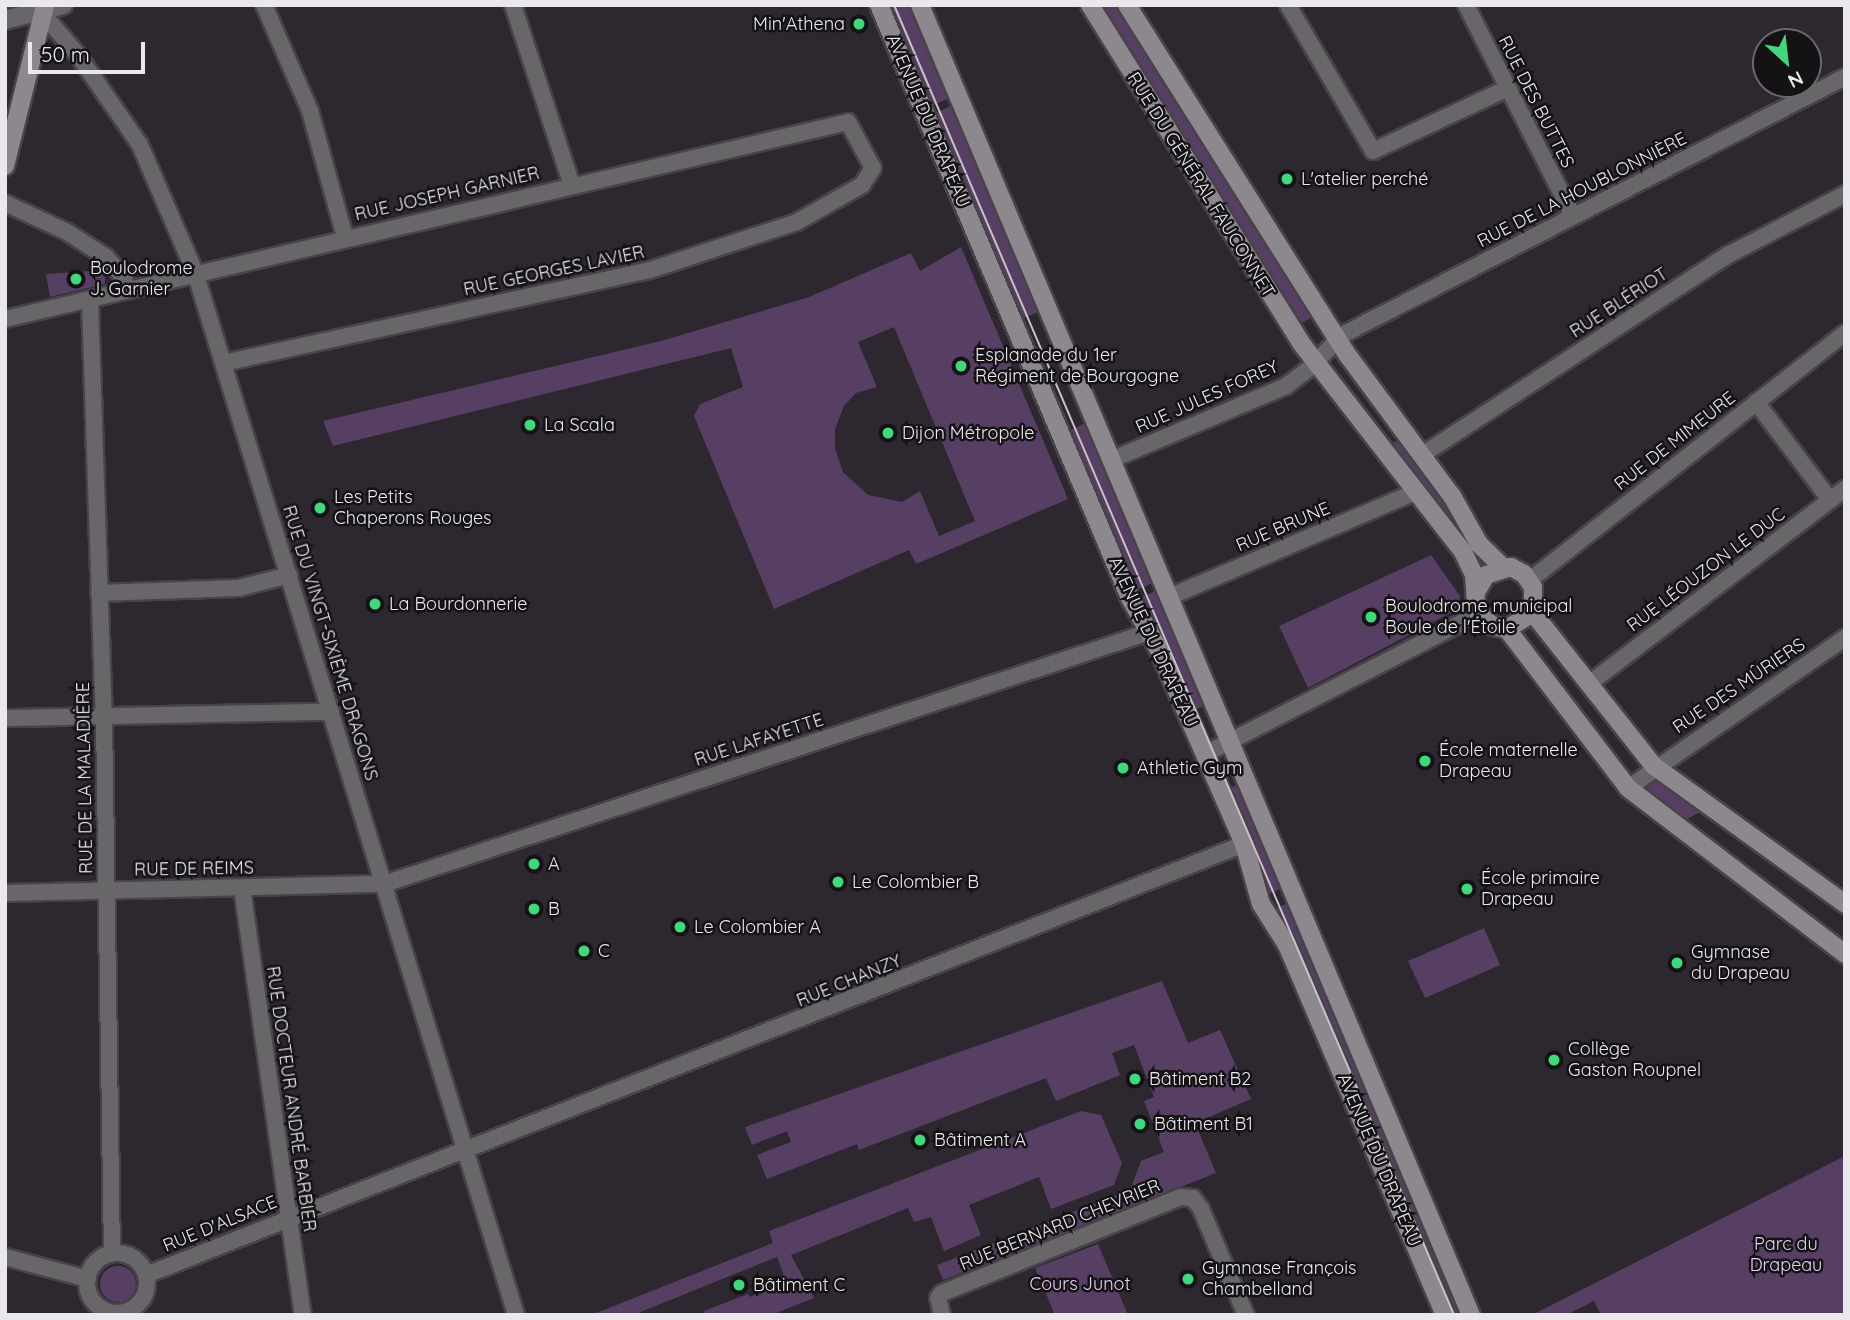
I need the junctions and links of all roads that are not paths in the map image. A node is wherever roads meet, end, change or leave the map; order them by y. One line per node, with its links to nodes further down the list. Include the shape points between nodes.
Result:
1 (24, 5): 11 (street)
2 (63, 5): 11 (street)
3 (264, 5): 21 (street, via 310,111)
4 (513, 5): 17 (street)
5 (879, 5): 45 (main road, AVENUE DU DRAPEAU)
6 (920, 5): 32 (main road, AVENUE DU DRAPEAU)
7 (1090, 5): 29 (main road, RUE DU GÉNÉRAL FAUCONNET, via 1182,159)
8 (1127, 5): 27 (main road, RUE DU GÉNÉRAL FAUCONNET)
9 (1288, 5): 14 (street, via 1373,151)
10 (1466, 5): 14 (street, RUE DES BUTTES)
11 (42, 8): 12 (street); 15 (main road); 22 (street, RUE DU VINGT-SIXIÈME DRAGONS, via 140,145)
12 (5, 20)
13 (1845, 77): 20 (street, RUE DE LA HOUBLONNIÈRE)
14 (1506, 89): 20 (street, RUE DES BUTTES)
15 (5, 166)
16 (873, 168): 17 (street, RUE JOSEPH GARNIER, via 848,122); 28 (street, RUE GEORGES LAVIER, via 862,185 797,222 650,270)
17 (572, 186): 21 (street, RUE JOSEPH GARNIER)
18 (1845, 194): 31 (street, RUE BLÉRIOT, via 1728,255)
19 (5, 203): 23 (street, via 67,232 106,257 124,278)
20 (1573, 216): 27 (street, RUE DE LA HOUBLONNIÈRE)
21 (345, 237): 22 (street, RUE JOSEPH GARNIER)
22 (195, 272): 23 (street, RUE JOSEPH GARNIER); 28 (street, RUE DU VINGT-SIXIÈME DRAGONS)
23 (127, 291): 24 (street, RUE JOSEPH GARNIER)
24 (90, 302): 25 (street, RUE JOSEPH GARNIER); 40 (street, RUE DE LA MALADIÈRE)
25 (5, 319)
26 (1845, 333): 30 (street, RUE DE MIMEURE)
27 (1337, 338): 29 (street); 31 (main road, RUE DU GÉNÉRAL FAUCONNET)
28 (223, 363): 37 (street, RUE DU VINGT-SIXIÈME DRAGONS)
29 (1315, 363): 32 (street, RUE JULES FOREY, via 1286,386); 34 (main road, RUE DU GÉNÉRAL FAUCONNET)
30 (1756, 402): 35 (street); 38 (street, RUE DE MIMEURE)
31 (1422, 456): 36 (main road, RUE DU GÉNÉRAL FAUCONNET, via 1479,544)
32 (1111, 460): 41 (main road, AVENUE DU DRAPEAU)
33 (1845, 489): 35 (street, RUE LÉOUZON LE DUC)
34 (1413, 493): 39 (main road, RUE DU GÉNÉRAL FAUCONNET, via 1463,552); 41 (street, RUE BRUNE)
35 (1830, 499): 47 (street, RUE LÉOUZON LE DUC)
36 (1503, 567): 38 (main road, RUE DU GÉNÉRAL FAUCONNET, via 1518,570); 39 (main road, via 1486,575)
37 (289, 575): 40 (street, via 239,588); 48 (street, RUE DU VINGT-SIXIÈME DRAGONS)
38 (1530, 580): 42 (main road)
39 (1476, 592): 43 (main road, RUE DU GÉNÉRAL FAUCONNET)
40 (99, 593): 49 (street, RUE DE LA MALADIÈRE)
41 (1169, 597): 51 (main road, AVENUE DU DRAPEAU)
42 (1533, 613): 44 (main road); 47 (main road)
43 (1479, 614): 44 (main road, via 1493,626); 51 (street)
44 (1507, 629): 54 (main road)
45 (1146, 633): 52 (main road, AVENUE DU DRAPEAU); 56 (street, RUE LAFAYETTE)
46 (1845, 638): 53 (street, RUE DES MÛRIERS)
47 (1590, 683): 53 (main road)
48 (331, 712): 49 (street); 56 (street, RUE DU VINGT-SIXIÈME DRAGONS)
49 (104, 716): 50 (street); 58 (street, RUE DE LA MALADIÈRE)
50 (5, 718)
51 (1231, 741): 52 (street); 74 (main road, AVENUE DU DRAPEAU)
52 (1205, 754): 55 (main road, AVENUE DU DRAPEAU)
53 (1654, 766): 54 (street); 60 (main road)
54 (1628, 788): 61 (main road)
55 (1244, 844): 62 (street, RUE CHANZY, via 793,1024); 73 (main road, AVENUE DU DRAPEAU, via 1261,904 1287,945)
56 (384, 884): 57 (street, RUE DE REIMS); 62 (street, RUE DU VINGT-SIXIÈME DRAGONS)
57 (242, 888): 58 (street, RUE DE REIMS); 63 (street, RUE DOCTEUR ANDRÉ BARBIER)
58 (107, 890): 59 (street, RUE DE REIMS); 64 (street, RUE DE LA MALADIÈRE)
59 (5, 893)
60 (1845, 904)
61 (1845, 954)
62 (465, 1148): 63 (street, RUE D'ALSACE); 70 (street, RUE DU VINGT-SIXIÈME DRAGONS)
63 (287, 1218): 66 (street, RUE D'ALSACE); 69 (street, RUE DOCTEUR ANDRÉ BARBIER)
64 (112, 1253): 66 (street, via 132,1256); 67 (street, via 96,1262)
65 (5, 1256): 67 (street)
66 (146, 1275): 68 (street, via 143,1297)
67 (88, 1279): 68 (street, via 96,1304)
68 (119, 1314)
69 (303, 1315)
70 (516, 1315)
71 (942, 1315): 72 (street, RUE BERNARD CHEVRIER, via 937,1298 942,1293 1181,1197 1193,1198)
72 (1246, 1315)
73 (1445, 1315)
74 (1471, 1315)

